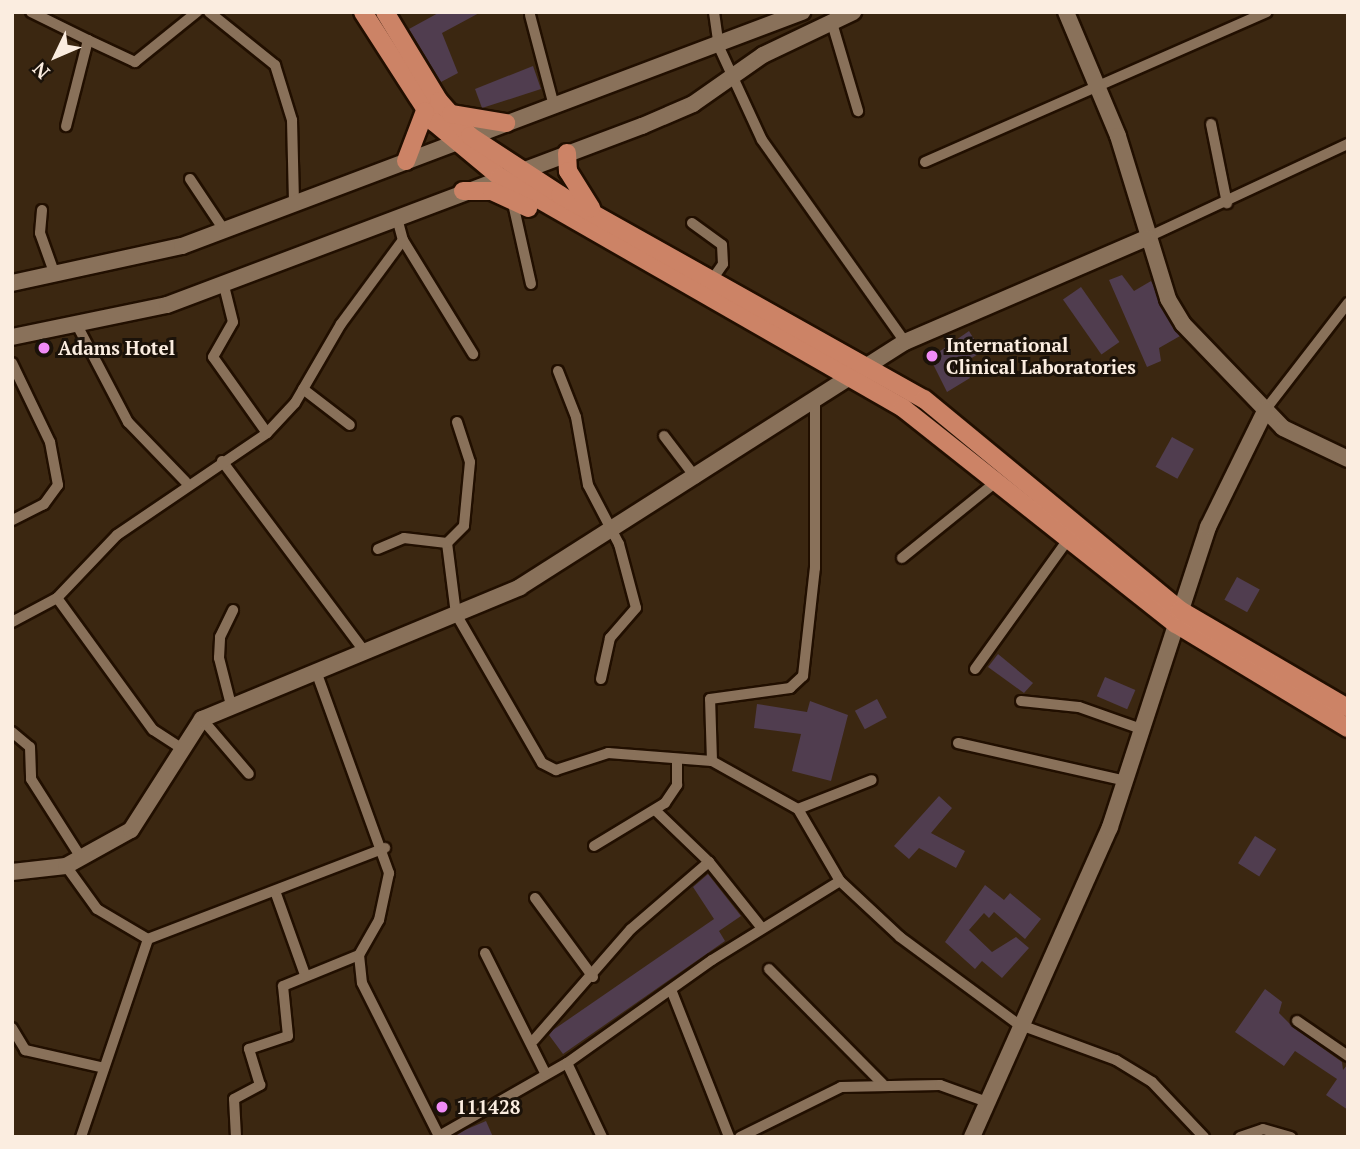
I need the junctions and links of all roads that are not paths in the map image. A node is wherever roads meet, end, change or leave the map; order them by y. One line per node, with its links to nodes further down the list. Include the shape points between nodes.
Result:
1 (32, 12): 13 (street)
2 (197, 12): 13 (street, via 135,61)
3 (209, 12): 35 (street, via 261,47 275,65 292,120)
4 (363, 12): 18 (main road)
5 (385, 12): 20 (main road)
6 (714, 12): 14 (street)
7 (802, 12): 14 (street)
8 (853, 12): 12 (street)
9 (1066, 12): 16 (street)
10 (1266, 12): 16 (street)
11 (530, 15): 17 (street)
12 (832, 23): 15 (street); 19 (street)
13 (88, 40): 23 (street)
14 (719, 47): 15 (street); 17 (street)
15 (732, 72): 26 (street, via 694,104); 52 (street, via 762,140)
16 (1097, 81): 28 (street); 42 (street)
17 (554, 106): 21 (street)
18 (425, 111): 24 (main road); 27 (main road)
19 (858, 111)
20 (448, 112): 21 (main road); 24 (main road)
21 (506, 123): 24 (street)
22 (1211, 124): 34 (street)
23 (65, 126)
24 (461, 139): 27 (street); 29 (main road); 30 (main road)
25 (1348, 144): 34 (street)
26 (567, 153): 29 (street); 37 (main road, via 568,171)
27 (406, 161): 35 (street)
28 (925, 162)
29 (519, 171): 30 (street); 37 (main road)
30 (500, 177): 32 (street); 41 (main road)
31 (190, 179): 40 (street)
32 (463, 191): 33 (main road); 38 (street)
33 (512, 199): 41 (main road, via 561,225); 47 (street)
34 (1227, 203): 42 (street)
35 (294, 204): 40 (street)
36 (42, 210): 44 (street, via 40,233)
37 (595, 214): 45 (main road)
38 (397, 218): 43 (street); 48 (street)
39 (692, 223): 45 (street, via 722,245 723,264)
40 (224, 230): 44 (street, via 143,259)
41 (586, 230): 57 (main road)
42 (1146, 238): 52 (street); 61 (street, via 1184,324)
43 (403, 240): 53 (street); 59 (street)
44 (55, 275): 46 (street)
45 (712, 280): 55 (main road)
46 (12, 283)
47 (531, 284)
48 (224, 285): 50 (street); 64 (street, via 233,321 213,357)
49 (1348, 303): 61 (street)
50 (77, 325): 51 (street); 70 (street, via 128,422)
51 (12, 337)
52 (905, 342): 55 (street)
53 (473, 354)
54 (12, 363): 58 (street)
55 (870, 364): 57 (street); 80 (main road, via 998,457)
56 (558, 371): 72 (street, via 578,424 588,485)
57 (852, 375): 60 (street); 69 (main road)
58 (15, 379): 71 (street, via 50,442 58,485 44,503)
59 (303, 389): 63 (street); 64 (street)
60 (815, 403): 68 (street); 96 (street, via 815,568 803,676 790,688 710,699)
61 (1266, 410): 66 (street, via 1299,439); 80 (street, via 1208,527)
62 (457, 422): 74 (street, via 470,462 467,512 459,536)
63 (349, 425)
64 (267, 433): 67 (street)
65 (664, 436): 68 (street)
66 (1348, 459)
67 (222, 461): 70 (street); 82 (street)
68 (696, 478): 72 (street)
69 (997, 481): 73 (main road); 76 (street)
70 (186, 482): 77 (street, via 117,535)
71 (12, 520)
72 (610, 533): 79 (street, via 532,580); 85 (street, via 625,560 636,608 610,638)
73 (1067, 541): 80 (main road); 83 (street)
74 (447, 543): 75 (street, via 404,538); 79 (street)
75 (377, 549)
76 (902, 558)
77 (57, 598): 81 (street); 94 (street, via 153,730)
78 (233, 610): 87 (street, via 220,637 219,658)
79 (456, 614): 82 (street); 95 (street, via 548,769 608,753)
80 (1178, 617): 88 (main road); 90 (main road); 91 (street)
81 (12, 622)
82 (364, 651): 84 (street)
83 (975, 669)
84 (317, 674): 87 (street); 103 (street)
85 (601, 679)
86 (1021, 701): 91 (street, via 1079,706)
87 (231, 705): 89 (street)
88 (1348, 708)
89 (202, 719): 94 (street); 97 (street)
90 (1348, 728)
91 (1141, 729): 99 (street)
92 (12, 732): 104 (street, via 30,747 31,779)
93 (958, 743): 99 (street)
94 (181, 748): 104 (street, via 145,815 113,843)
95 (677, 760): 96 (street); 101 (street, via 677,785)
96 (712, 761): 100 (street)
97 (249, 774)
98 (872, 780): 100 (street)
99 (1127, 781): 120 (street)
100 (798, 809): 108 (street)
101 (655, 810): 102 (street); 105 (street)
102 (594, 846)
103 (385, 848): 109 (street); 114 (street, via 385,899)
104 (82, 859): 106 (street)
105 (709, 862): 111 (street); 117 (street, via 631,929)
106 (66, 866): 107 (street); 112 (street, via 97,909)
107 (12, 872)
108 (840, 881): 111 (street); 120 (street, via 900,937)
109 (275, 891): 112 (street); 116 (street)
110 (535, 898): 117 (street)
111 (761, 927): 118 (street)
112 (148, 939): 125 (street)
113 (485, 953): 122 (street)
114 (359, 955): 116 (street); 129 (street, via 362,983)
115 (769, 969): 127 (street)
116 (305, 975): 131 (street, via 281,991 288,1036 249,1049 260,1085 234,1099)
117 (593, 977): 122 (street)
118 (672, 992): 124 (street); 133 (street)
119 (1297, 1021): 123 (street)
120 (1018, 1024): 128 (street); 136 (street, via 1116,1060 1180,1105)
121 (12, 1028): 125 (street, via 25,1050)
122 (534, 1040): 126 (street)
123 (1348, 1056)
124 (568, 1063): 126 (street); 132 (street)
125 (104, 1068): 130 (street)
126 (545, 1073): 129 (street)
127 (882, 1083): 128 (street, via 940,1085); 134 (street, via 826,1093)
128 (986, 1102): 135 (street)
129 (439, 1136)
130 (81, 1137)
131 (236, 1137)
132 (602, 1137)
133 (729, 1137)
134 (740, 1137)
135 (972, 1137)
136 (1204, 1137)
137 (1240, 1137): 138 (street, via 1262,1129)
138 (1291, 1137)

